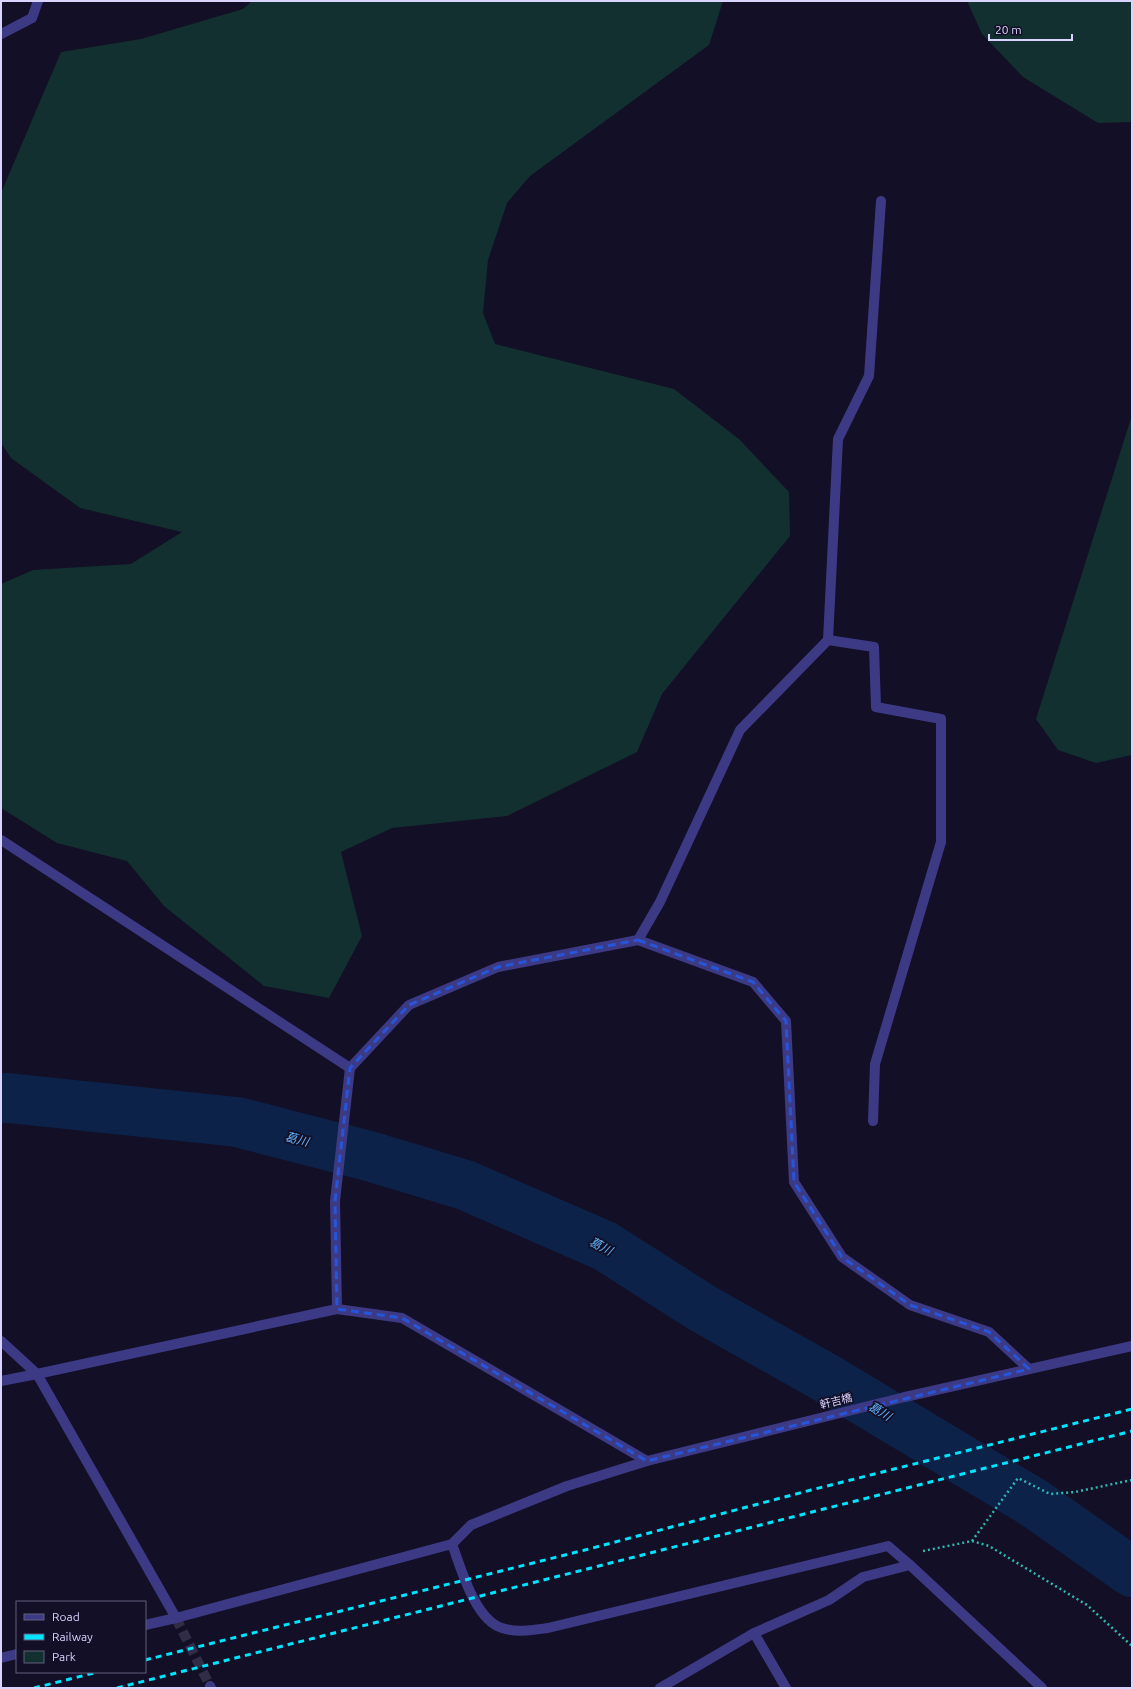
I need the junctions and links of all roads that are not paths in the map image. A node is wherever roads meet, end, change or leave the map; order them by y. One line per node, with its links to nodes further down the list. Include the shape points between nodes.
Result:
1 (38, 1): 2 (street, via 32,18)
2 (1, 34)
3 (881, 201): 4 (street, via 869,376 838,439)
4 (828, 640): 6 (street, via 740,730 660,902); 8 (street, via 874,647 876,706 941,719 941,842 875,1064)
5 (1, 840): 7 (street)
6 (638, 940): 7 (street, via 498,968 409,1005); 12 (street, via 752,982 786,1021 794,1182 842,1257 910,1305 989,1332)
7 (350, 1068): 9 (street, via 335,1200)
8 (873, 1120)
9 (337, 1309): 13 (street); 15 (street, via 402,1318)
10 (1, 1342): 13 (street)
11 (1132, 1346): 12 (street, 軒吉橋)
12 (1029, 1369): 15 (street, 軒吉橋, via 905,1396)
13 (37, 1374): 14 (street); 18 (street)
14 (1, 1381)
15 (647, 1461): 16 (street, 軒吉橋, via 567,1486 471,1525)
16 (452, 1544): 17 (street, via 479,1609 489,1620 502,1628 526,1631 548,1628 888,1546); 18 (street)
17 (910, 1565): 20 (street, via 863,1577 829,1600); 25 (street)
18 (176, 1618): 19 (street)
19 (146, 1626)
20 (754, 1633): 23 (street); 24 (street)
21 (16, 1654): 22 (street)
22 (1, 1658)
23 (660, 1688)
24 (786, 1688)
25 (1042, 1688)

